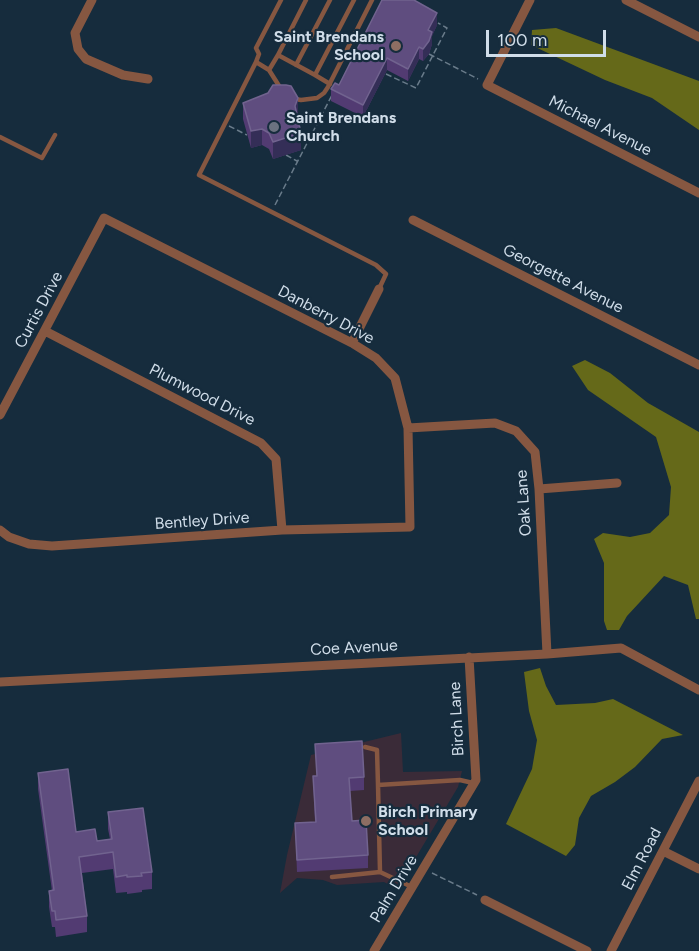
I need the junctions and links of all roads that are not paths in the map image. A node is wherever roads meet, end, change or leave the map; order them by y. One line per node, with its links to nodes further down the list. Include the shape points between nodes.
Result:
1 (92, 0): 15 (street, via 75,33 78,49 86,59 123,75)
2 (281, 0): 11 (lane, via 256,48)
3 (306, 0): 10 (lane)
4 (330, 0): 12 (lane)
5 (354, 0): 14 (lane)
6 (372, 0): 16 (lane)
7 (530, 0): 21 (street, Michael Avenue, via 482,82)
8 (626, 0): 9 (street)
9 (699, 37)
10 (278, 55): 12 (lane); 13 (lane)
11 (256, 62): 13 (lane); 24 (lane, via 200,175 376,265 386,274)
12 (296, 65): 14 (lane)
13 (269, 70): 17 (lane)
14 (315, 75): 16 (lane)
15 (148, 79)
16 (330, 84): 18 (lane, via 316,98)
17 (285, 93)
18 (291, 98)
19 (55, 135): 20 (lane, via 42,158)
20 (0, 137)
21 (699, 193)
22 (104, 218): 25 (street, Curtis Drive); 26 (street, Danberry Drive)
23 (413, 220): 27 (street, Georgette Avenue)
24 (379, 289): 26 (street)
25 (45, 331): 28 (street, Curtis Drive); 34 (street, Plumwood Drive, via 261,442 276,459)
26 (352, 344): 29 (street, Danberry Drive, via 376,358 395,378)
27 (699, 365)
28 (0, 415)
29 (408, 428): 31 (street, Oak Lane, via 495,423 516,430 535,452); 32 (street, Danberry Drive)
30 (617, 483): 31 (street)
31 (539, 489): 35 (street, Oak Lane)
32 (410, 527): 34 (street, Bentley Drive)
33 (0, 530): 34 (street, Bentley Drive, via 29,544 52,546)
34 (282, 531)
35 (547, 654): 36 (street, Coe Avenue); 38 (street, Coe Avenue, via 621,648)
36 (469, 657): 37 (street, Coe Avenue); 41 (street, Birch Lane)
37 (0, 682)
38 (699, 690)
39 (365, 747): 42 (lane, via 377,750)
40 (699, 781): 43 (street, Elm Road)
41 (474, 782): 42 (lane); 47 (street, Palm Drive)
42 (378, 785): 45 (lane)
43 (663, 851): 44 (street); 51 (street, Elm Road)
44 (699, 869)
45 (381, 872): 46 (lane); 47 (lane)
46 (332, 877)
47 (412, 887): 49 (street, Palm Drive)
48 (485, 900): 50 (street)
49 (374, 951)
50 (587, 951)
51 (611, 951)

